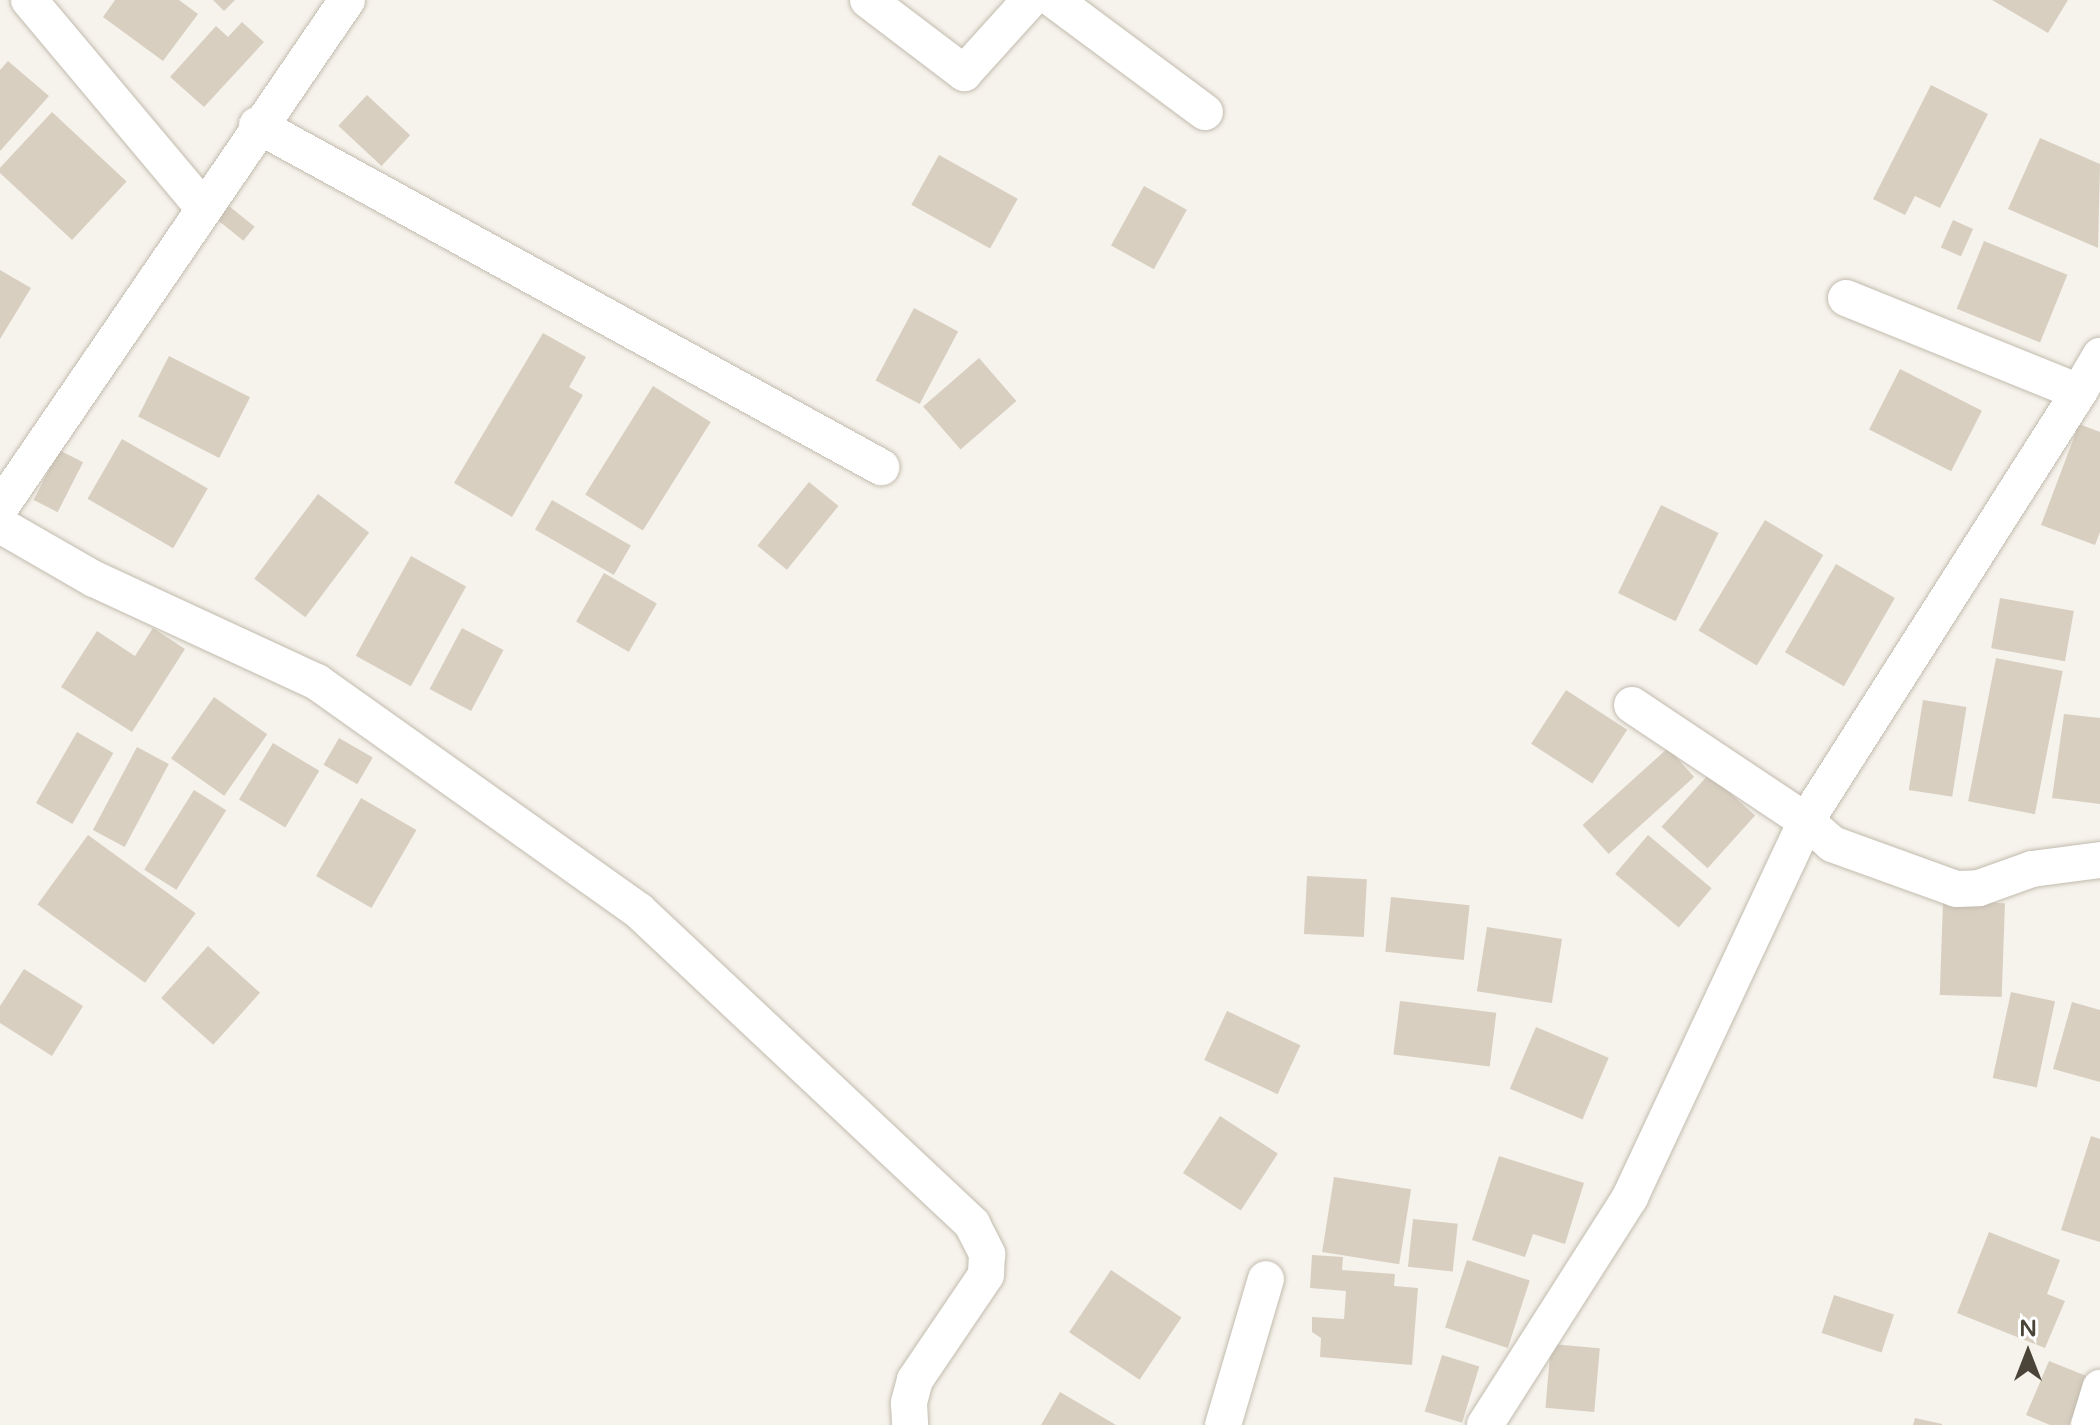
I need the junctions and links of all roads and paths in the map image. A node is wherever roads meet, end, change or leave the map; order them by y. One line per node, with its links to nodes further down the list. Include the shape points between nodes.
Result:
1 (29, 0): 8 (street)
2 (347, 0): 7 (street)
3 (868, 0): 4 (street, via 964,73)
4 (1030, 0)
5 (1054, 0): 6 (street)
6 (1205, 112)
7 (257, 125): 8 (street); 12 (street)
8 (202, 206): 13 (street)
9 (1846, 298): 11 (street)
10 (2100, 356): 11 (street)
11 (2079, 392): 16 (street)
12 (881, 467)
13 (0, 508)
14 (0, 525): 20 (street, via 94,579 317,682 639,911 972,1224 987,1254 986,1275 915,1380)
15 (1632, 705): 16 (street)
16 (1806, 821): 17 (street, via 1832,844 1956,889 1979,888 2032,869); 22 (street, via 1630,1197)
17 (2100, 860)
18 (1266, 1279): 21 (street)
19 (2100, 1388): 23 (street)
20 (910, 1425)
21 (1223, 1425)
22 (1485, 1425)
23 (2089, 1425)

